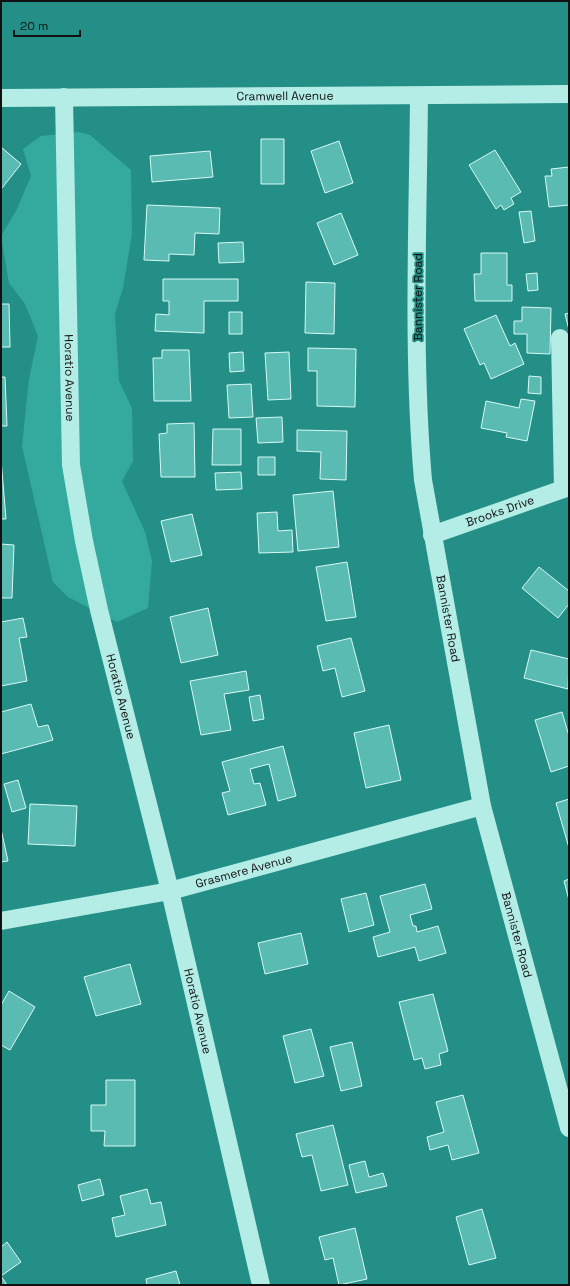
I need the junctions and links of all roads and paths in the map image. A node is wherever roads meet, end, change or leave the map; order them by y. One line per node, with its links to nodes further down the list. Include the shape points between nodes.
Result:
1 (569, 94): 2 (street, Cramwell Avenue)
2 (419, 96): 3 (street, Cramwell Avenue); 7 (street, Bannister Road, via 418,431)
3 (64, 97): 4 (street, Cramwell Avenue); 9 (street, Horatio Avenue, via 71,465 99,610)
4 (1, 98)
5 (560, 338): 6 (street)
6 (566, 488): 7 (street, Brooks Drive)
7 (432, 535): 8 (street, Bannister Road)
8 (482, 806): 9 (street, Grasmere Avenue); 11 (street, Bannister Road)
9 (170, 891): 10 (street, Grasmere Avenue); 12 (street, Horatio Avenue)
10 (1, 921)
11 (569, 1128)
12 (261, 1285)

